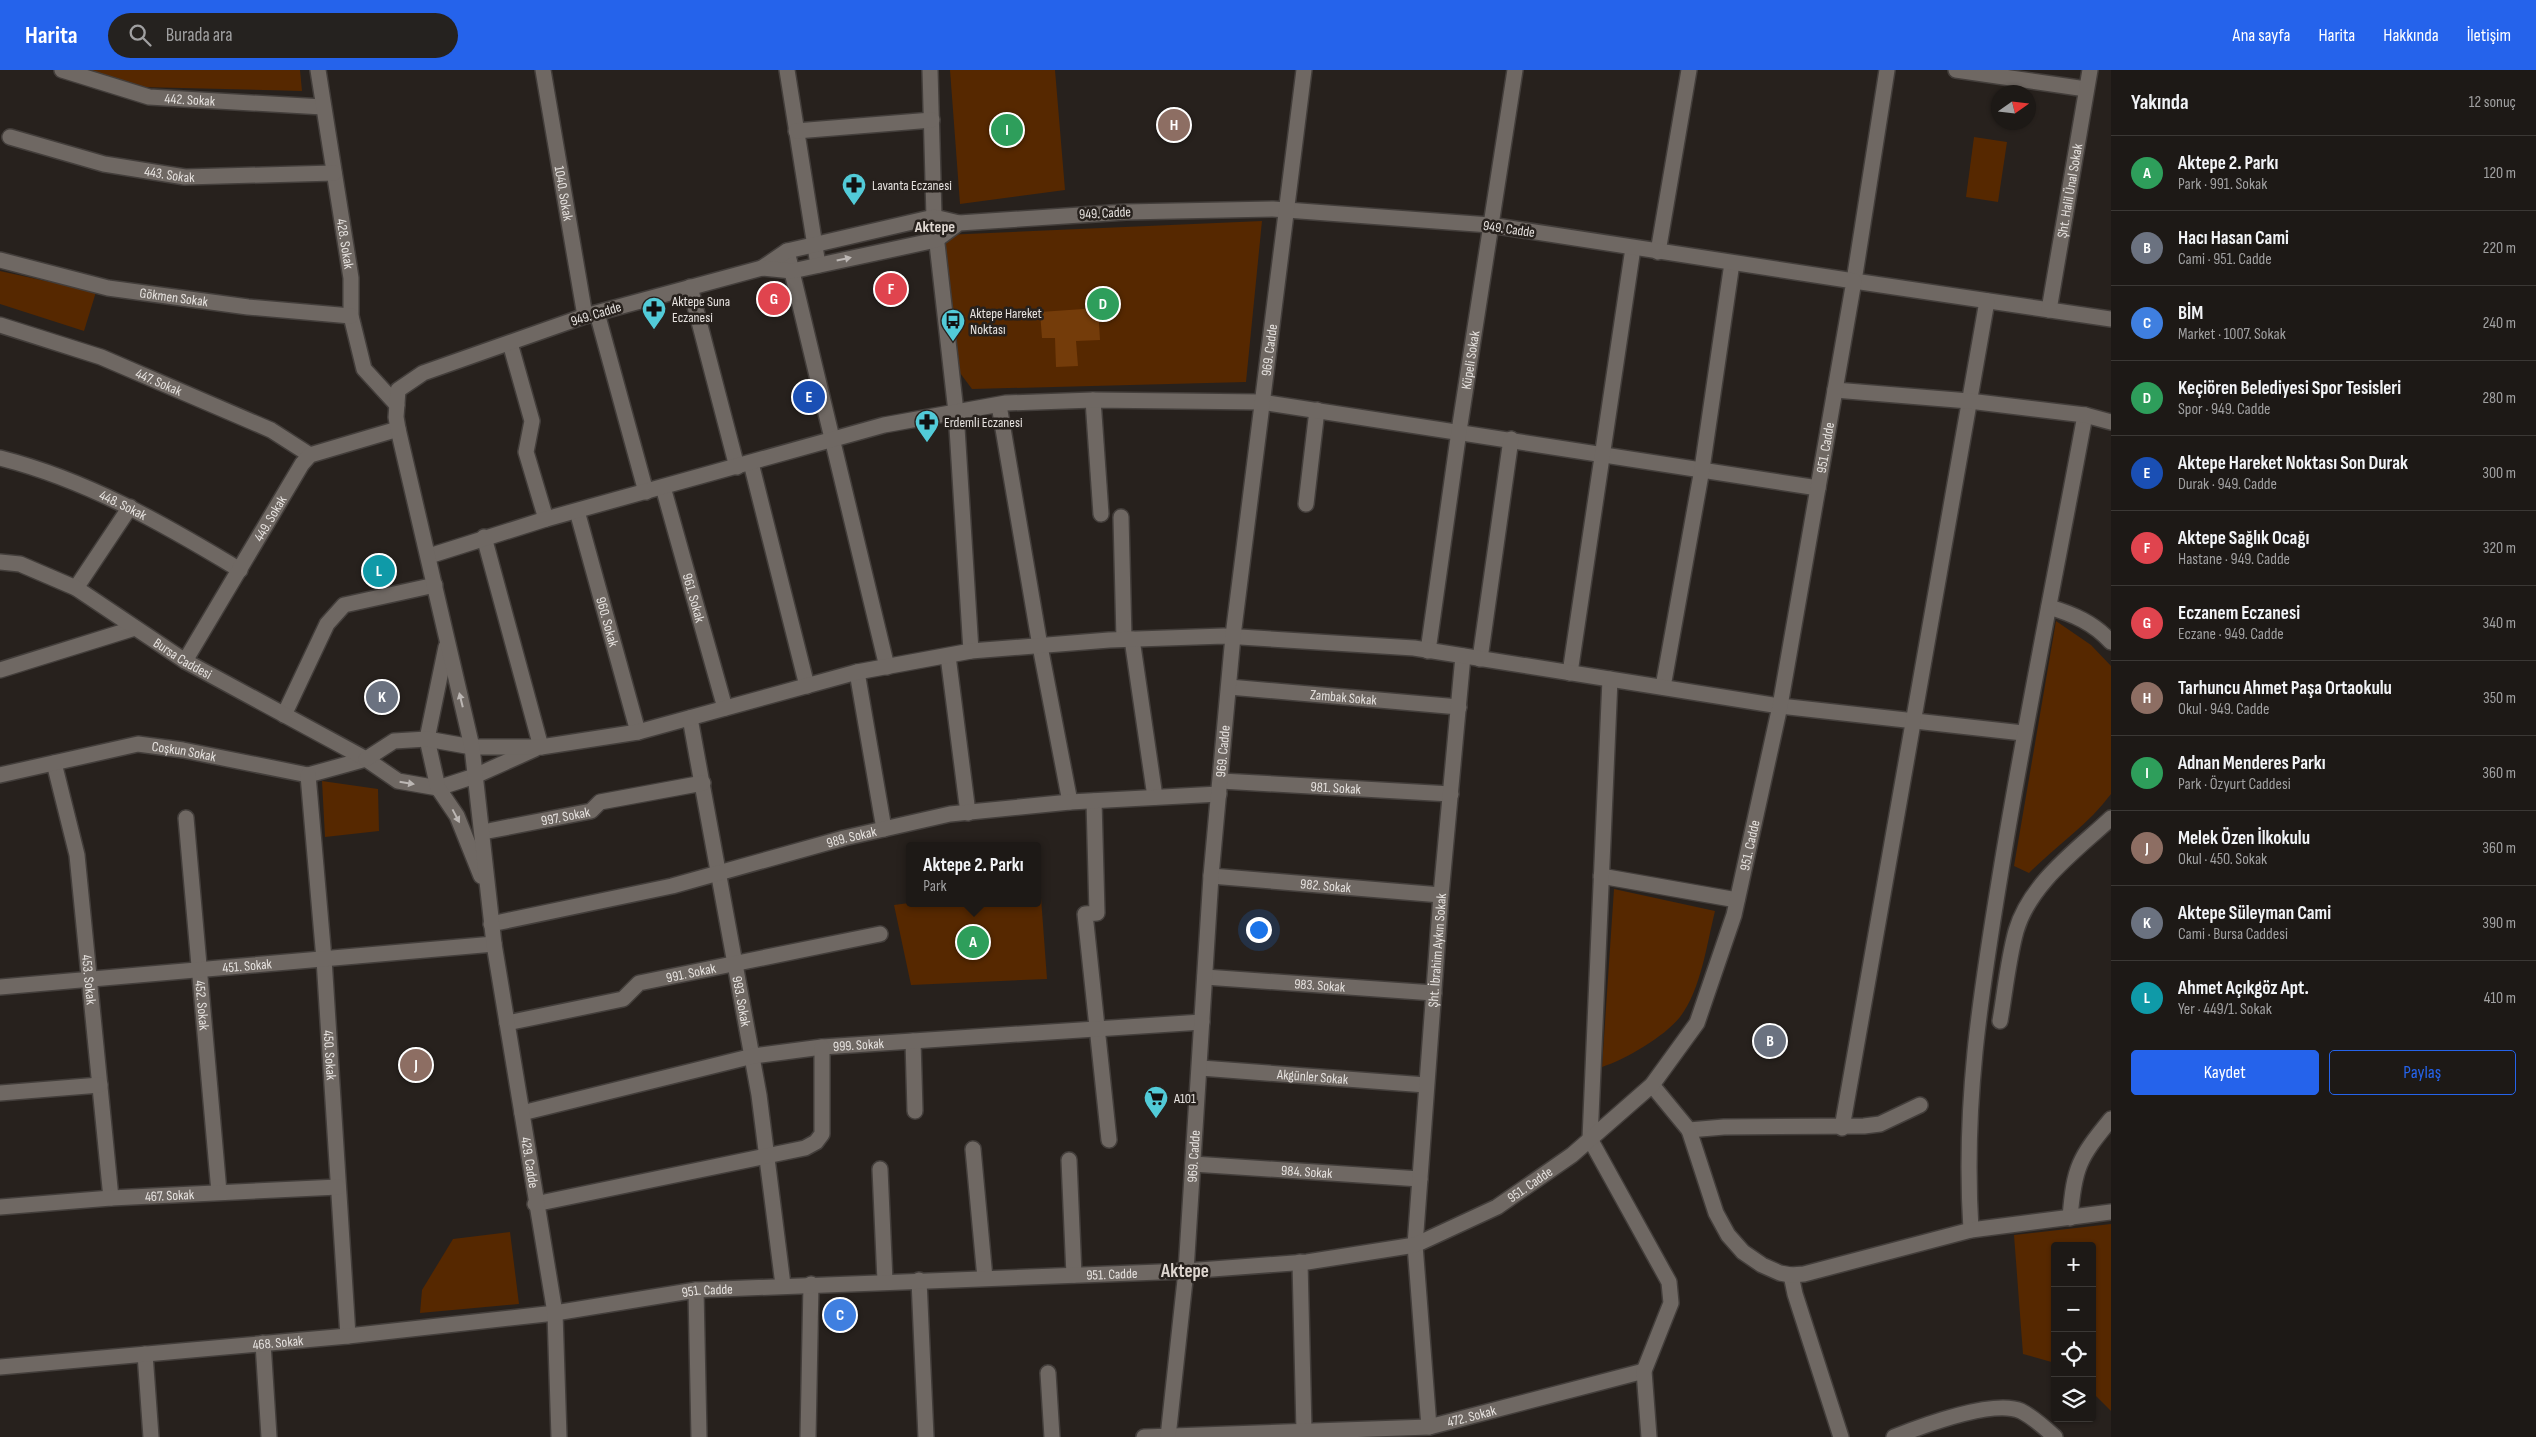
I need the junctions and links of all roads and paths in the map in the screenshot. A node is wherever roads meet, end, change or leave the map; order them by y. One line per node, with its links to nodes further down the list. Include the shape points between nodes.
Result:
1 (62, 70): 13 (street, 442. Sokak, via 149,97)
2 (318, 70): 13 (street, 428. Sokak)
3 (544, 70): 34 (street, 1040. Sokak)
4 (787, 70): 15 (street)
5 (930, 70): 14 (street)
6 (1304, 70): 18 (street, 969. Cadde)
7 (1515, 70): 21 (street, Küpeli Sokak)
8 (1690, 70): 25 (street)
9 (1887, 70): 30 (street, 951. Cadde)
10 (1956, 70): 12 (street)
11 (2090, 70): 12 (street, Şht. Halil Ünal Sokak)
12 (2086, 89): 33 (street, Şht. Halil Ünal Sokak)
13 (324, 107): 17 (street, 428. Sokak)
14 (932, 120): 15 (street); 19 (street)
15 (796, 131): 23 (street)
16 (10, 137): 17 (street, 443. Sokak, via 104,164 185,177)
17 (334, 173): 35 (street, 428. Sokak, via 351,278)
18 (1285, 210): 20 (street, 949. Cadde, via 1126,212); 21 (street, 949. Cadde); 42 (street, 969. Cadde)
19 (930, 218): 20 (street); 22 (street); 23 (street)
20 (959, 223): 22 (street, 949. Cadde)
21 (1490, 225): 24 (street, 949. Cadde); 50 (street, Küpeli Sokak)
22 (932, 241): 29 (street, 949. Cadde, one-way to 22); 46 (street)
23 (815, 244): 27 (street); 29 (street)
24 (1632, 248): 25 (street, 949. Cadde); 53 (street)
25 (1658, 252): 28 (street, 949. Cadde)
26 (0, 260): 35 (street, Gökmen Sokak, via 108,288 248,307)
27 (786, 262): 29 (street, 949. Cadde); 31 (street, 949. Cadde); 52 (street)
28 (1732, 263): 30 (street, 949. Cadde); 57 (street)
29 (818, 265)
30 (1854, 281): 32 (street, 949. Cadde); 39 (street, 951. Cadde)
31 (690, 287): 34 (street, 949. Cadde); 56 (street)
32 (1987, 301): 33 (street, 949. Cadde); 41 (street)
33 (2049, 310): 36 (street, 949. Cadde)
34 (591, 315): 38 (street, 949. Cadde); 60 (street, 1040. Sokak)
35 (351, 316): 44 (street, 428. Sokak, via 364,369)
36 (2111, 319)
37 (0, 325): 54 (street, 447. Sokak, via 101,357 271,430)
38 (510, 343): 44 (street, 949. Cadde, via 423,373 398,390); 66 (street, via 532,421 526,452)
39 (1835, 390): 41 (street); 59 (street, 951. Cadde)
40 (1093, 400): 42 (street); 43 (street); 64 (street)
41 (1969, 401): 47 (street); 99 (street)
42 (1262, 402): 45 (street); 75 (street, 969. Cadde)
43 (999, 404): 46 (street); 79 (street)
44 (397, 405): 49 (street)
45 (1317, 410): 50 (street); 61 (street)
46 (953, 412): 52 (street, via 884,425); 80 (street)
47 (2085, 414): 48 (street); 73 (street)
48 (2111, 422)
49 (398, 429): 54 (street); 68 (street)
50 (1458, 431): 51 (street); 81 (street, Küpeli Sokak)
51 (1511, 439): 53 (street); 84 (street)
52 (830, 440): 56 (street); 86 (street)
53 (1602, 453): 57 (street); 89 (street)
54 (310, 455): 70 (street, 449. Sokak)
55 (0, 458): 62 (street, 448. Sokak, via 76,483)
56 (744, 465): 58 (street); 91 (street)
57 (1702, 469): 59 (street); 93 (street)
58 (663, 487): 60 (street); 96 (street, 961. Sokak)
59 (1818, 488): 94 (street, 951. Cadde)
60 (646, 492): 63 (street)
61 (1306, 504)
62 (130, 506): 70 (street, 448. Sokak); 72 (street)
63 (577, 512): 66 (street); 100 (street, 960. Sokak)
64 (1101, 514)
65 (1121, 517): 76 (street)
66 (546, 518): 67 (street)
67 (484, 538): 68 (street); 104 (street)
68 (429, 556): 71 (street)
69 (0, 562): 72 (street, Bursa Caddesi, via 20,564)
70 (240, 570): 85 (street, 449. Sokak)
71 (435, 585): 77 (street); 97 (street, via 344,605 327,624)
72 (76, 588): 74 (street, Bursa Caddesi)
73 (2050, 607): 78 (street, via 2084,620); 101 (street)
74 (135, 628): 85 (street, Bursa Caddesi); 87 (street)
75 (1233, 636): 76 (street); 81 (street); 92 (street, 969. Cadde)
76 (1128, 639): 79 (street); 114 (street)
77 (447, 642): 102 (street); 103 (street, one-way to 77)
78 (2111, 642)
79 (1040, 646): 80 (street); 116 (street)
80 (971, 651): 82 (street)
81 (1428, 651): 83 (street)
82 (948, 656): 86 (street); 117 (street)
83 (1463, 656): 84 (street); 95 (street, Şht. İbrahim Aykın Sokak)
84 (1480, 659): 89 (street)
85 (185, 661): 97 (street, Bursa Caddesi)
86 (887, 667): 88 (street)
87 (0, 670)
88 (857, 672): 91 (street); 120 (street)
89 (1570, 673): 90 (street)
90 (1610, 679): 93 (street); 124 (street)
91 (807, 686): 96 (street)
92 (1229, 687): 95 (street, Zambak Sokak); 112 (street, 969. Cadde)
93 (1663, 687): 94 (street)
94 (1780, 706): 99 (street); 127 (street, 951. Cadde)
95 (1459, 707): 113 (street, Şht. İbrahim Aykın Sokak)
96 (725, 708): 98 (street)
97 (284, 715): 105 (street, Bursa Caddesi)
98 (690, 718): 100 (street); 110 (street, 993. Sokak)
99 (1914, 722): 101 (street); 154 (street)
100 (638, 732): 104 (street)
101 (2023, 734): 171 (street, via 1973,1057 1968,1146)
102 (427, 739): 103 (street, Coşkun Sokak); 105 (street, Coşkun Sokak, via 394,740); 111 (street)
103 (472, 747): 104 (street, Coşkun Sokak); 109 (street)
104 (541, 747): 109 (street)
105 (366, 758): 107 (street, Coşkun Sokak); 111 (street, Bursa Caddesi, one-way to 111, via 398,781)
106 (54, 763): 107 (street, Coşkun Sokak, via 138,744); 108 (street, Coşkun Sokak); 135 (street, 453. Sokak, via 78,854)
107 (308, 775): 131 (street, 450. Sokak)
108 (0, 776)
109 (475, 776): 111 (street); 121 (street)
110 (703, 784): 121 (street, 997. Sokak, via 600,802 591,811); 122 (street, 993. Sokak)
111 (438, 788): 125 (street, one-way to 125, via 457,816)
112 (1220, 788): 113 (street, 981. Sokak); 114 (street, 989. Sokak); 123 (street, 969. Cadde)
113 (1451, 794): 126 (street, Şht. İbrahim Aykın Sokak)
114 (1155, 797): 115 (street, 989. Sokak)
115 (1094, 801): 116 (street, 989. Sokak); 141 (street, via 1097,913 1085,914)
116 (1070, 802): 117 (street, 989. Sokak)
117 (968, 813): 120 (street, 989. Sokak)
118 (186, 818): 133 (street, 452. Sokak)
119 (2111, 818): 138 (street, via 2048,878 2025,911 2016,930)
120 (884, 829): 122 (street, 989. Sokak)
121 (482, 832): 125 (street)
122 (720, 872): 128 (street, 989. Sokak, via 672,886); 132 (street, 993. Sokak)
123 (1211, 876): 126 (street, 982. Sokak); 134 (street, 969. Cadde)
124 (1601, 876): 127 (street); 156 (street)
125 (486, 889): 128 (street, 429. Cadde)
126 (1441, 895): 137 (street, Şht. İbrahim Aykın Sokak)
127 (1737, 900): 148 (street, 951. Cadde, via 1697,1023)
128 (491, 924): 130 (street, 429. Cadde)
129 (880, 934): 132 (street, 991. Sokak)
130 (494, 944): 131 (street, 451. Sokak); 139 (street, 429. Cadde)
131 (324, 959): 133 (street, 451. Sokak); 164 (street, 450. Sokak)
132 (736, 963): 139 (street, 991. Sokak, via 639,983 623,999); 144 (street, 993. Sokak)
133 (201, 970): 135 (street, 451. Sokak); 165 (street, 452. Sokak)
134 (1205, 977): 137 (street, 983. Sokak); 140 (street, 969. Cadde)
135 (89, 980): 136 (street, 451. Sokak); 146 (street, 453. Sokak)
136 (0, 987)
137 (1434, 993): 147 (street, Şht. İbrahim Aykın Sokak)
138 (2000, 1021)
139 (507, 1022): 152 (street, 429. Cadde)
140 (1202, 1022): 141 (street, 999. Sokak); 145 (street, 969. Cadde)
141 (1097, 1029): 142 (street, 999. Sokak); 157 (street)
142 (913, 1041): 143 (street, 999. Sokak); 151 (street)
143 (822, 1047): 144 (street, 999. Sokak); 159 (street, via 822,1134 805,1148)
144 (752, 1056): 152 (street, 999. Sokak); 159 (street, 993. Sokak)
145 (1201, 1068): 147 (street, Akgünler Sokak); 161 (street, 969. Cadde)
146 (100, 1085): 149 (street); 166 (street, 453. Sokak)
147 (1426, 1085): 163 (street, Şht. İbrahim Aykın Sokak)
148 (1652, 1086): 155 (street); 156 (street, 951. Cadde)
149 (0, 1093)
150 (1920, 1106): 154 (street, via 1880,1124)
151 (915, 1110)
152 (522, 1113): 167 (street, 429. Cadde)
153 (2111, 1119): 170 (street, via 2085,1150 2078,1165)
154 (1842, 1128): 155 (street, via 1724,1127)
155 (1688, 1130): 176 (street, via 1716,1213 1728,1235 1743,1252 1762,1265)
156 (1590, 1139): 172 (street, 951. Cadde, via 1497,1207); 188 (street, via 1669,1282 1670,1303)
157 (1109, 1140)
158 (972, 1149): 177 (street)
159 (769, 1155): 167 (street); 181 (street, 993. Sokak)
160 (1068, 1160): 175 (street)
161 (1193, 1164): 163 (street, 984. Sokak); 174 (street, 969. Cadde)
162 (880, 1169): 179 (street)
163 (1420, 1179): 172 (street, Şht. İbrahim Aykın Sokak)
164 (338, 1187): 165 (street, 467. Sokak); 184 (street, 450. Sokak)
165 (219, 1192): 166 (street, 467. Sokak)
166 (111, 1198): 168 (street, 467. Sokak)
167 (535, 1204): 183 (street, 429. Cadde)
168 (0, 1206)
169 (2111, 1212): 170 (street)
170 (2070, 1218): 171 (street)
171 (1971, 1230): 176 (street)
172 (1415, 1245): 173 (street, 951. Cadde); 190 (street, Şht. İbrahim Aykın Sokak)
173 (1300, 1262): 174 (street, 951. Cadde); 191 (street)
174 (1186, 1271): 175 (street, 951. Cadde); 192 (street, 969. Cadde)
175 (1074, 1275): 177 (street, 951. Cadde)
176 (1791, 1275): 202 (street)
177 (985, 1278): 178 (street, 951. Cadde)
178 (919, 1280): 179 (street, 951. Cadde); 198 (street)
179 (885, 1281): 180 (street, 951. Cadde)
180 (811, 1284): 181 (street, 951. Cadde); 197 (street)
181 (783, 1285): 182 (street, 951. Cadde)
182 (696, 1290): 183 (street, 951. Cadde); 196 (street)
183 (555, 1313): 184 (street, 468. Sokak); 195 (street, 429. Cadde)
184 (348, 1336): 185 (street, 468. Sokak)
185 (263, 1343): 186 (street, 468. Sokak); 194 (street)
186 (145, 1354): 187 (street, 468. Sokak); 193 (street)
187 (0, 1367)
188 (1644, 1371): 190 (street, 472. Sokak); 201 (street)
189 (1048, 1374): 199 (street)
190 (1429, 1427): 191 (street, 472. Sokak)
191 (1304, 1431): 192 (street, 472. Sokak)
192 (1168, 1436): 200 (street, 472. Sokak)
193 (151, 1437)
194 (269, 1437)
195 (559, 1437)
196 (699, 1437)
197 (808, 1437)
198 (926, 1437)
199 (1052, 1437)
200 (1144, 1437)
201 (1649, 1437)
202 (1841, 1437)
203 (1894, 1437): 204 (street, via 1935,1422 1993,1408 2020,1411)
204 (2055, 1437)

